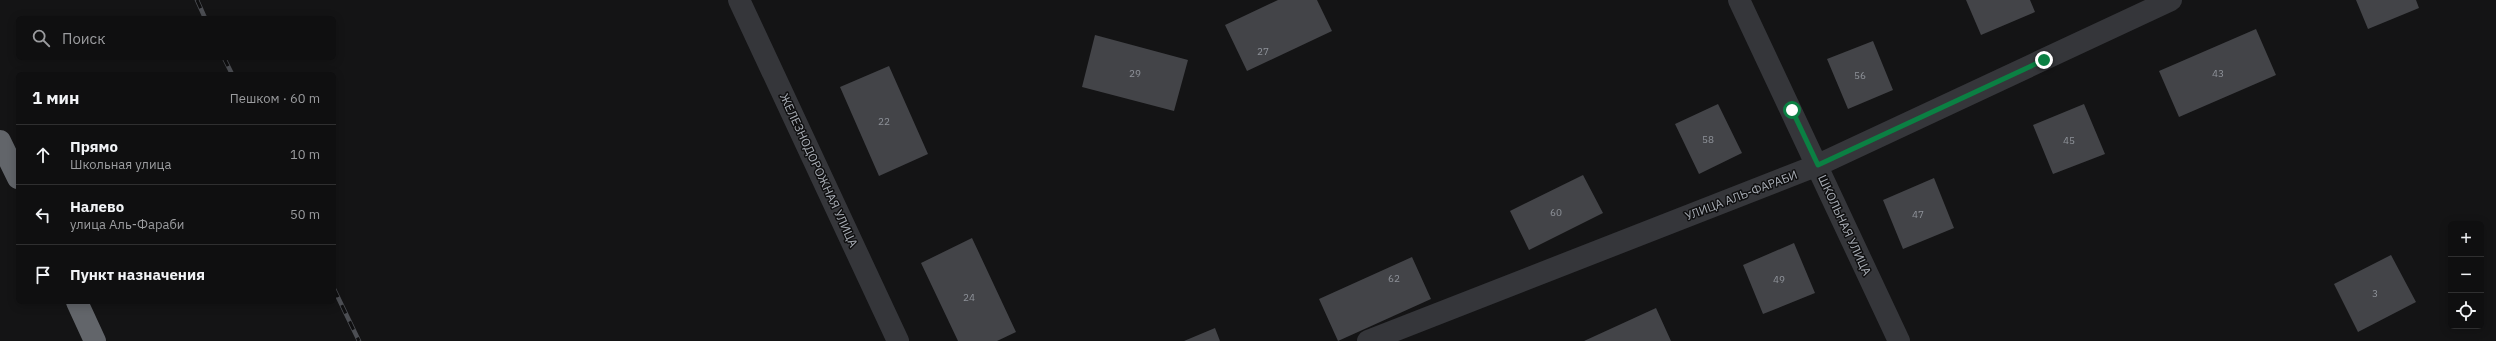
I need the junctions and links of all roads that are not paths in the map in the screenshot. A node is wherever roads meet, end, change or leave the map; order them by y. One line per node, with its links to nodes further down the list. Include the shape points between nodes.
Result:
1 (739, 0): 9 (street, ЖЕЛЕЗНОДОРОЖНАЯ УЛИЦА)
2 (1739, 0): 5 (street, ШКОЛЬНАЯ УЛИЦА)
3 (2171, 0): 5 (street, УЛИЦА АЛЬ-ФАРАБИ)
4 (0, 141): 6 (highway)
5 (1818, 165): 10 (street, УЛИЦА АЛЬ-ФАРАБИ); 11 (street, ШКОЛЬНАЯ УЛИЦА)
6 (16, 174)
7 (78, 304): 8 (highway)
8 (95, 341)
9 (898, 341)
10 (1368, 341)
11 (1899, 341)

